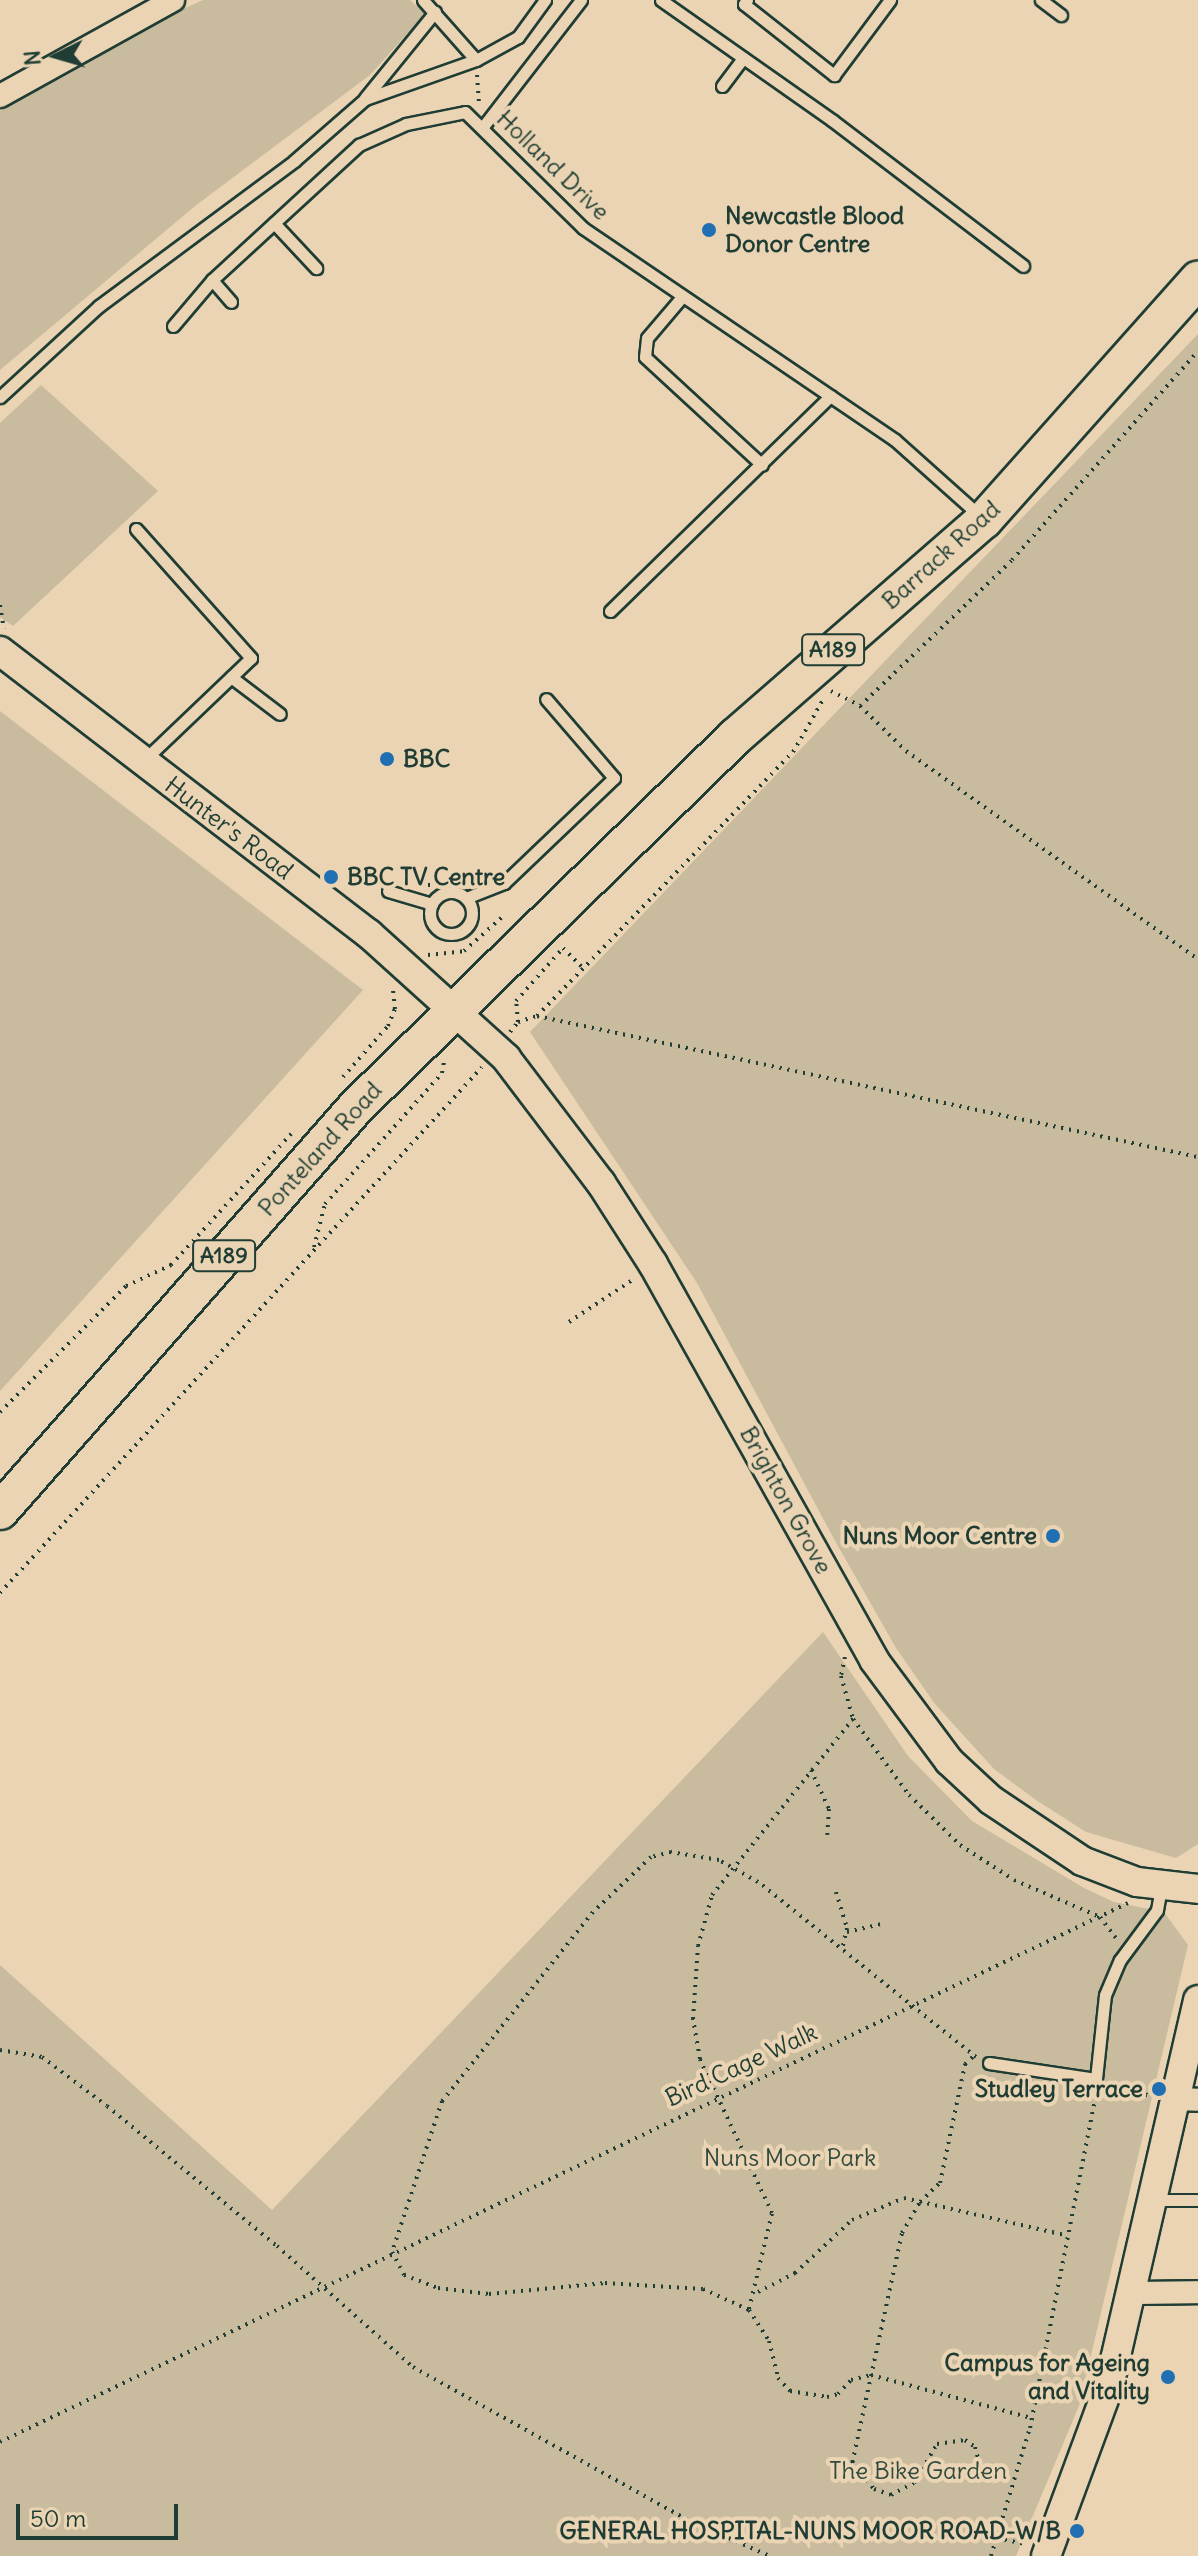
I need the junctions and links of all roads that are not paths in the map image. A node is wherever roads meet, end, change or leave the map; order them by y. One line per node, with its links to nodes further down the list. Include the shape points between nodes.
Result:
1 (173, 0): 14 (street)
2 (423, 0): 9 (lane)
3 (545, 0): 12 (lane, via 518,37)
4 (581, 0): 16 (lane)
5 (661, 0): 11 (lane)
6 (747, 0): 7 (lane, via 744,4 834,75)
7 (890, 0)
8 (1041, 0): 10 (lane)
9 (435, 12): 12 (lane); 15 (lane)
10 (1061, 15)
11 (743, 58): 13 (lane); 18 (lane)
12 (476, 60): 15 (lane)
13 (722, 86)
14 (0, 96)
15 (365, 99): 26 (lane, via 294,161 99,306)
16 (482, 128): 17 (lane, Holland Drive, via 465,112 443,113 359,145); 22 (lane, Holland Drive, via 583,228)
17 (274, 223): 19 (lane); 20 (lane, Holland Drive)
18 (1023, 266)
19 (316, 268)
20 (212, 280): 23 (lane); 24 (lane, Holland Drive)
21 (1198, 280): 28 (main road, Barrack Road / A189)
22 (681, 298): 25 (lane, Holland Drive); 27 (lane, via 647,338 645,357)
23 (231, 302)
24 (173, 326)
25 (830, 396): 27 (lane); 28 (lane, Holland Drive, via 921,460)
26 (0, 397)
27 (762, 465): 30 (lane)
28 (984, 520): 39 (main road, Barrack Road / A189, via 735,737)
29 (136, 529): 32 (lane, via 251,658)
30 (610, 611)
31 (0, 651): 35 (street, Hunter's Road)
32 (231, 677): 34 (lane); 35 (lane)
33 (546, 699): 37 (lane, via 614,778 504,883)
34 (280, 714)
35 (142, 762): 39 (street, Hunter's Road)
36 (388, 891): 38 (lane)
37 (466, 898): 38 (lane, via 454,892 441,894); 38 (lane, via 472,910 461,933 448,935 430,917)
38 (432, 904)
39 (455, 1008): 40 (main road, Ponteland Road / A189, via 356,1107); 41 (street, Brighton Grove, via 553,1116 653,1264 855,1628 924,1732 991,1800 1082,1861)
40 (0, 1511)
41 (1161, 1886): 42 (street, Brighton Grove); 44 (lane, via 1157,1910 1125,1954 1105,1995 1096,2079)
42 (1198, 1889)
43 (1198, 2001): 45 (street)
44 (989, 2063)
45 (1186, 2099): 46 (street)
46 (1152, 2200): 47 (lane); 49 (street)
47 (1198, 2200)
48 (1198, 2292): 49 (street)
49 (1129, 2293): 50 (street, via 1109,2386)
50 (1046, 2556)

